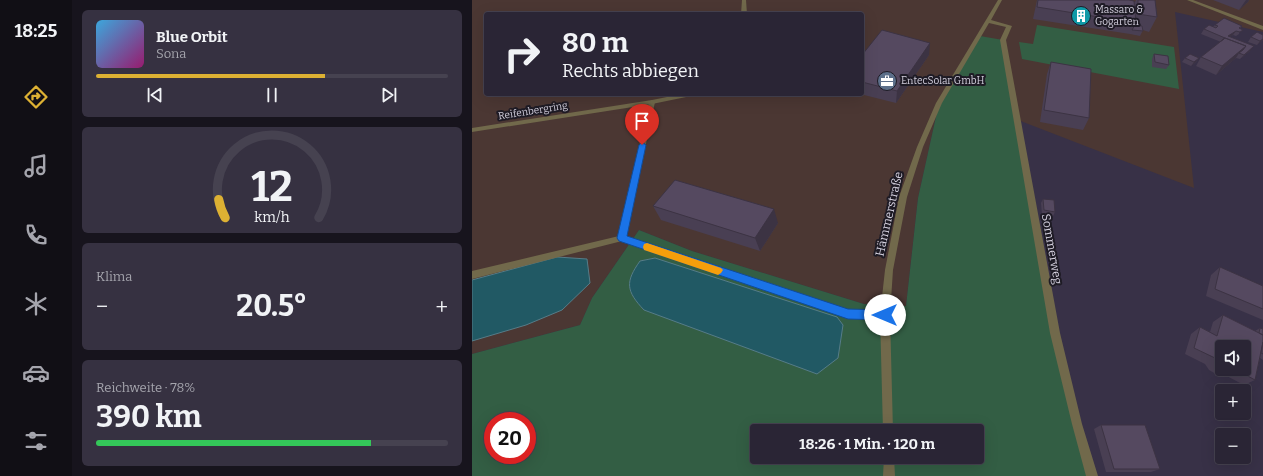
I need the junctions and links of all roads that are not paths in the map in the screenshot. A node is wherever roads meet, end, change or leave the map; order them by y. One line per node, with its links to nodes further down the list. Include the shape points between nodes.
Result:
1 (744, 0): 4 (street)
2 (1000, 0): 5 (street, Hämmerstraße)
3 (1189, 0): 6 (street)
4 (744, 12)
5 (989, 21): 12 (street, Hämmerstraße, via 939,103 920,147 903,197 889,270); 16 (street, Sommerweg, via 1009,26 1003,40 1054,326)
6 (1263, 28)
7 (681, 96): 8 (street, Reifenbergring)
8 (652, 102): 9 (street, Reifenbergring); 10 (street)
9 (472, 130)
10 (622, 238): 11 (street); 12 (street, via 848,314)
11 (472, 275)
12 (885, 315): 13 (street, Hämmerstraße)
13 (888, 424)
14 (888, 464): 15 (street)
15 (889, 476)
16 (1092, 476)

